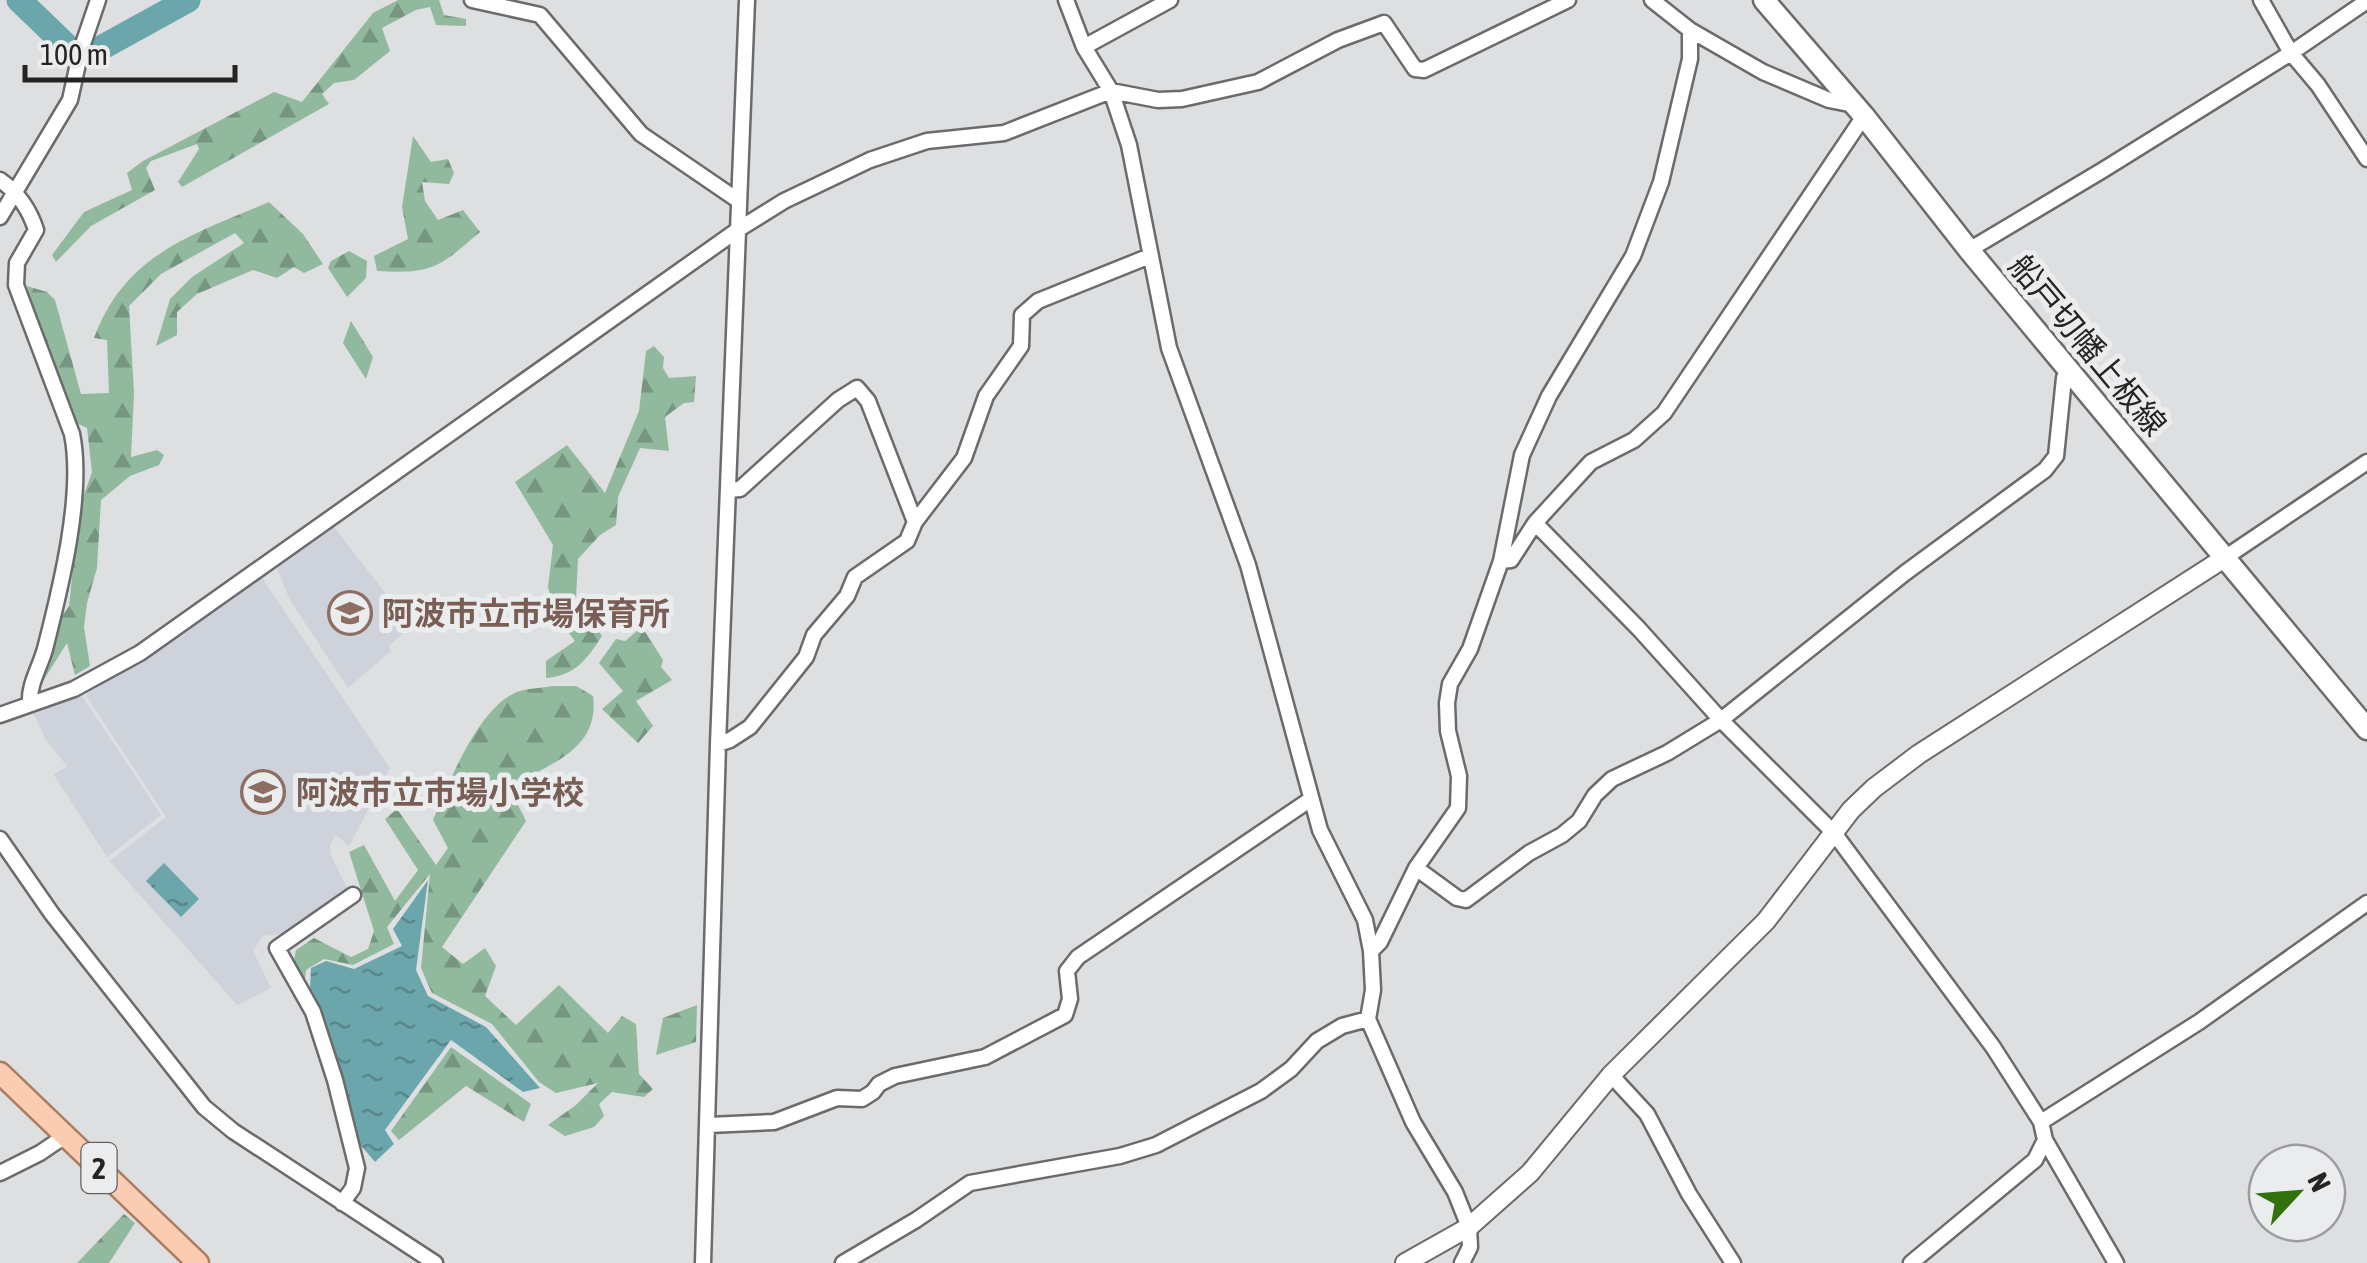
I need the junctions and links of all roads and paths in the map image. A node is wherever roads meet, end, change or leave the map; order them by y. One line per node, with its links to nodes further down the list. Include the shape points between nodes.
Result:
1 (98, 0): 19 (street, via 70,100)
2 (472, 0): 20 (street, via 540,15 641,134)
3 (747, 0): 20 (street)
4 (1066, 0): 13 (street)
5 (1170, 0): 13 (street)
6 (1568, 0): 15 (street, via 1424,70 1415,69 1384,23 1258,82 1182,100)
7 (1652, 0): 11 (street)
8 (1764, 0): 16 (main road, 船戸切幡上板線)
9 (2262, 0): 14 (street)
10 (2367, 1): 14 (street)
11 (1669, 5): 12 (street)
12 (1690, 30): 16 (street, via 1763,72); 31 (street, via 1690,59 1662,182 1633,256 1549,396 1522,455)
13 (1084, 47): 15 (street)
14 (2290, 53): 17 (street); 23 (street)
15 (1111, 91): 22 (street, via 1004,133 927,141 870,160); 24 (street)
16 (1860, 110): 23 (main road, 船戸切幡上板線); 29 (street, via 1664,412 1634,440 1591,462)
17 (2367, 159)
18 (0, 180): 19 (street)
19 (14, 190): 21 (street); 32 (street, via 36,230 17,263 16,285 76,458 55,610)
20 (738, 202): 22 (street)
21 (0, 218)
22 (738, 229): 27 (street); 32 (street, via 140,653)
23 (1969, 250): 25 (main road, 船戸切幡上板線)
24 (1150, 256): 28 (street, via 1038,301 1022,316 1020,346 986,396 964,458); 37 (street, via 1169,348 1248,565)
25 (2068, 368): 30 (main road, 船戸切幡上板線); 34 (street, via 2056,456 2045,470)
26 (2367, 462): 30 (street)
27 (728, 490): 28 (street, via 740,489 857,388); 36 (street)
28 (915, 522): 36 (street, via 908,541 855,577 814,634 806,657 750,727)
29 (1535, 522): 31 (street, via 1511,560); 34 (street)
30 (2226, 557): 35 (main road, 船戸切幡上板線); 38 (street, via 1920,754 1874,788)
31 (1501, 561): 40 (street, via 1470,649 1450,684 1448,731 1459,776 1458,808)
32 (30, 704): 33 (street)
33 (0, 715)
34 (1721, 720): 38 (street); 40 (street, via 1612,780 1562,836 1466,900)
35 (2367, 729)
36 (718, 744): 48 (street)
37 (1311, 799): 43 (street, via 1365,920); 48 (street, via 1078,958 1066,972 1066,1015 1004,1049 895,1076 862,1099 837,1098 788,1119)
38 (1834, 834): 46 (street, via 1766,921); 47 (street)
39 (0, 839): 52 (street, via 204,1107)
40 (1416, 868): 43 (street)
41 (353, 895): 52 (street, via 277,948 313,1012 336,1080 357,1168)
42 (2367, 903): 47 (street, via 2199,1022)
43 (1371, 950): 44 (street)
44 (1368, 1019): 53 (street); 57 (street, via 1342,1026 1261,1091 1156,1145 970,1183)
45 (0, 1073): 49 (main road, 2)
46 (1611, 1076): 53 (street, via 1530,1174); 60 (street, via 1647,1114)
47 (2041, 1122): 50 (street)
48 (709, 1125): 56 (street)
49 (65, 1136): 51 (street); 54 (main road, 2)
50 (2045, 1140): 61 (street, via 2035,1160); 62 (street)
51 (0, 1173)
52 (342, 1203): 55 (street)
53 (1468, 1227): 58 (street); 59 (street, via 1470,1247)
54 (198, 1263)
55 (435, 1263)
56 (703, 1263)
57 (844, 1263)
58 (1405, 1263)
59 (1462, 1263)
60 (1733, 1263)
61 (1911, 1263)
62 (2116, 1263)

